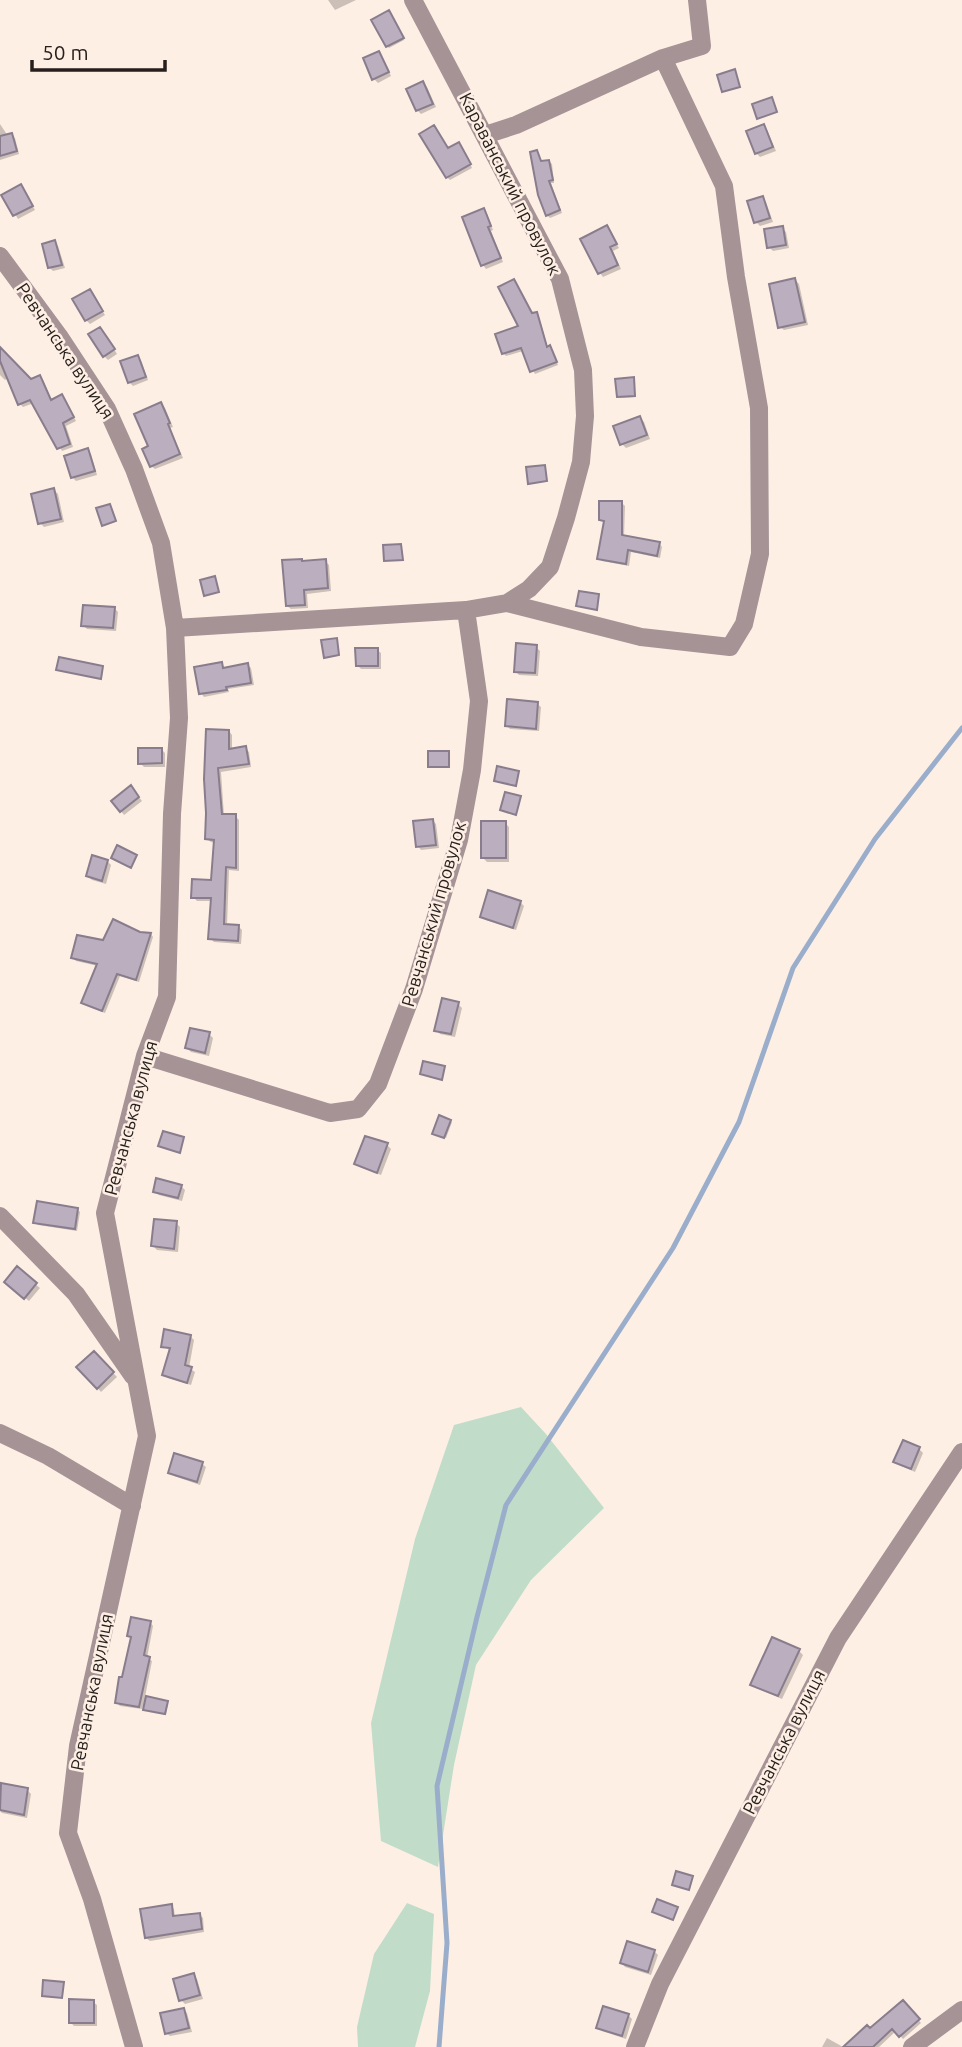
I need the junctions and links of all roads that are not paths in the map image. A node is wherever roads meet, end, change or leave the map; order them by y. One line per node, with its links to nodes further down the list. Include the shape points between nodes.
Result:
1 (413, 0): 4 (street, Караванський провулок)
2 (697, 0): 3 (street, via 702,46)
3 (663, 58): 4 (street); 6 (street, via 724,186 760,408 760,554 744,624 730,647 641,637)
4 (485, 135): 6 (street, Караванський провулок, via 560,279 583,370 581,461 566,518 550,567 530,589)
5 (0, 256): 8 (street, Ревчанська вулиця, via 107,409 161,543)
6 (507, 603): 7 (street, Караванський провулок)
7 (466, 610): 8 (street); 9 (street, Ревчанський провулок, via 479,701 470,781 459,840 414,989 378,1084 358,1109 330,1113)
8 (175, 628): 9 (street, Ревчанська вулиця, via 179,718 167,997)
9 (145, 1056): 11 (street, Ревчанська вулиця, via 105,1213)
10 (0, 1216): 11 (street, via 76,1294)
11 (137, 1381): 14 (street, Ревчанська вулиця, via 147,1436)
12 (0, 1433): 14 (street, via 48,1455)
13 (962, 1452): 17 (street, Ревчанська вулиця, via 838,1638 660,1984)
14 (132, 1506): 16 (street, Ревчанська вулиця, via 79,1746 68,1833)
15 (962, 2010): 18 (street)
16 (134, 2047)
17 (635, 2047)
18 (912, 2047)

